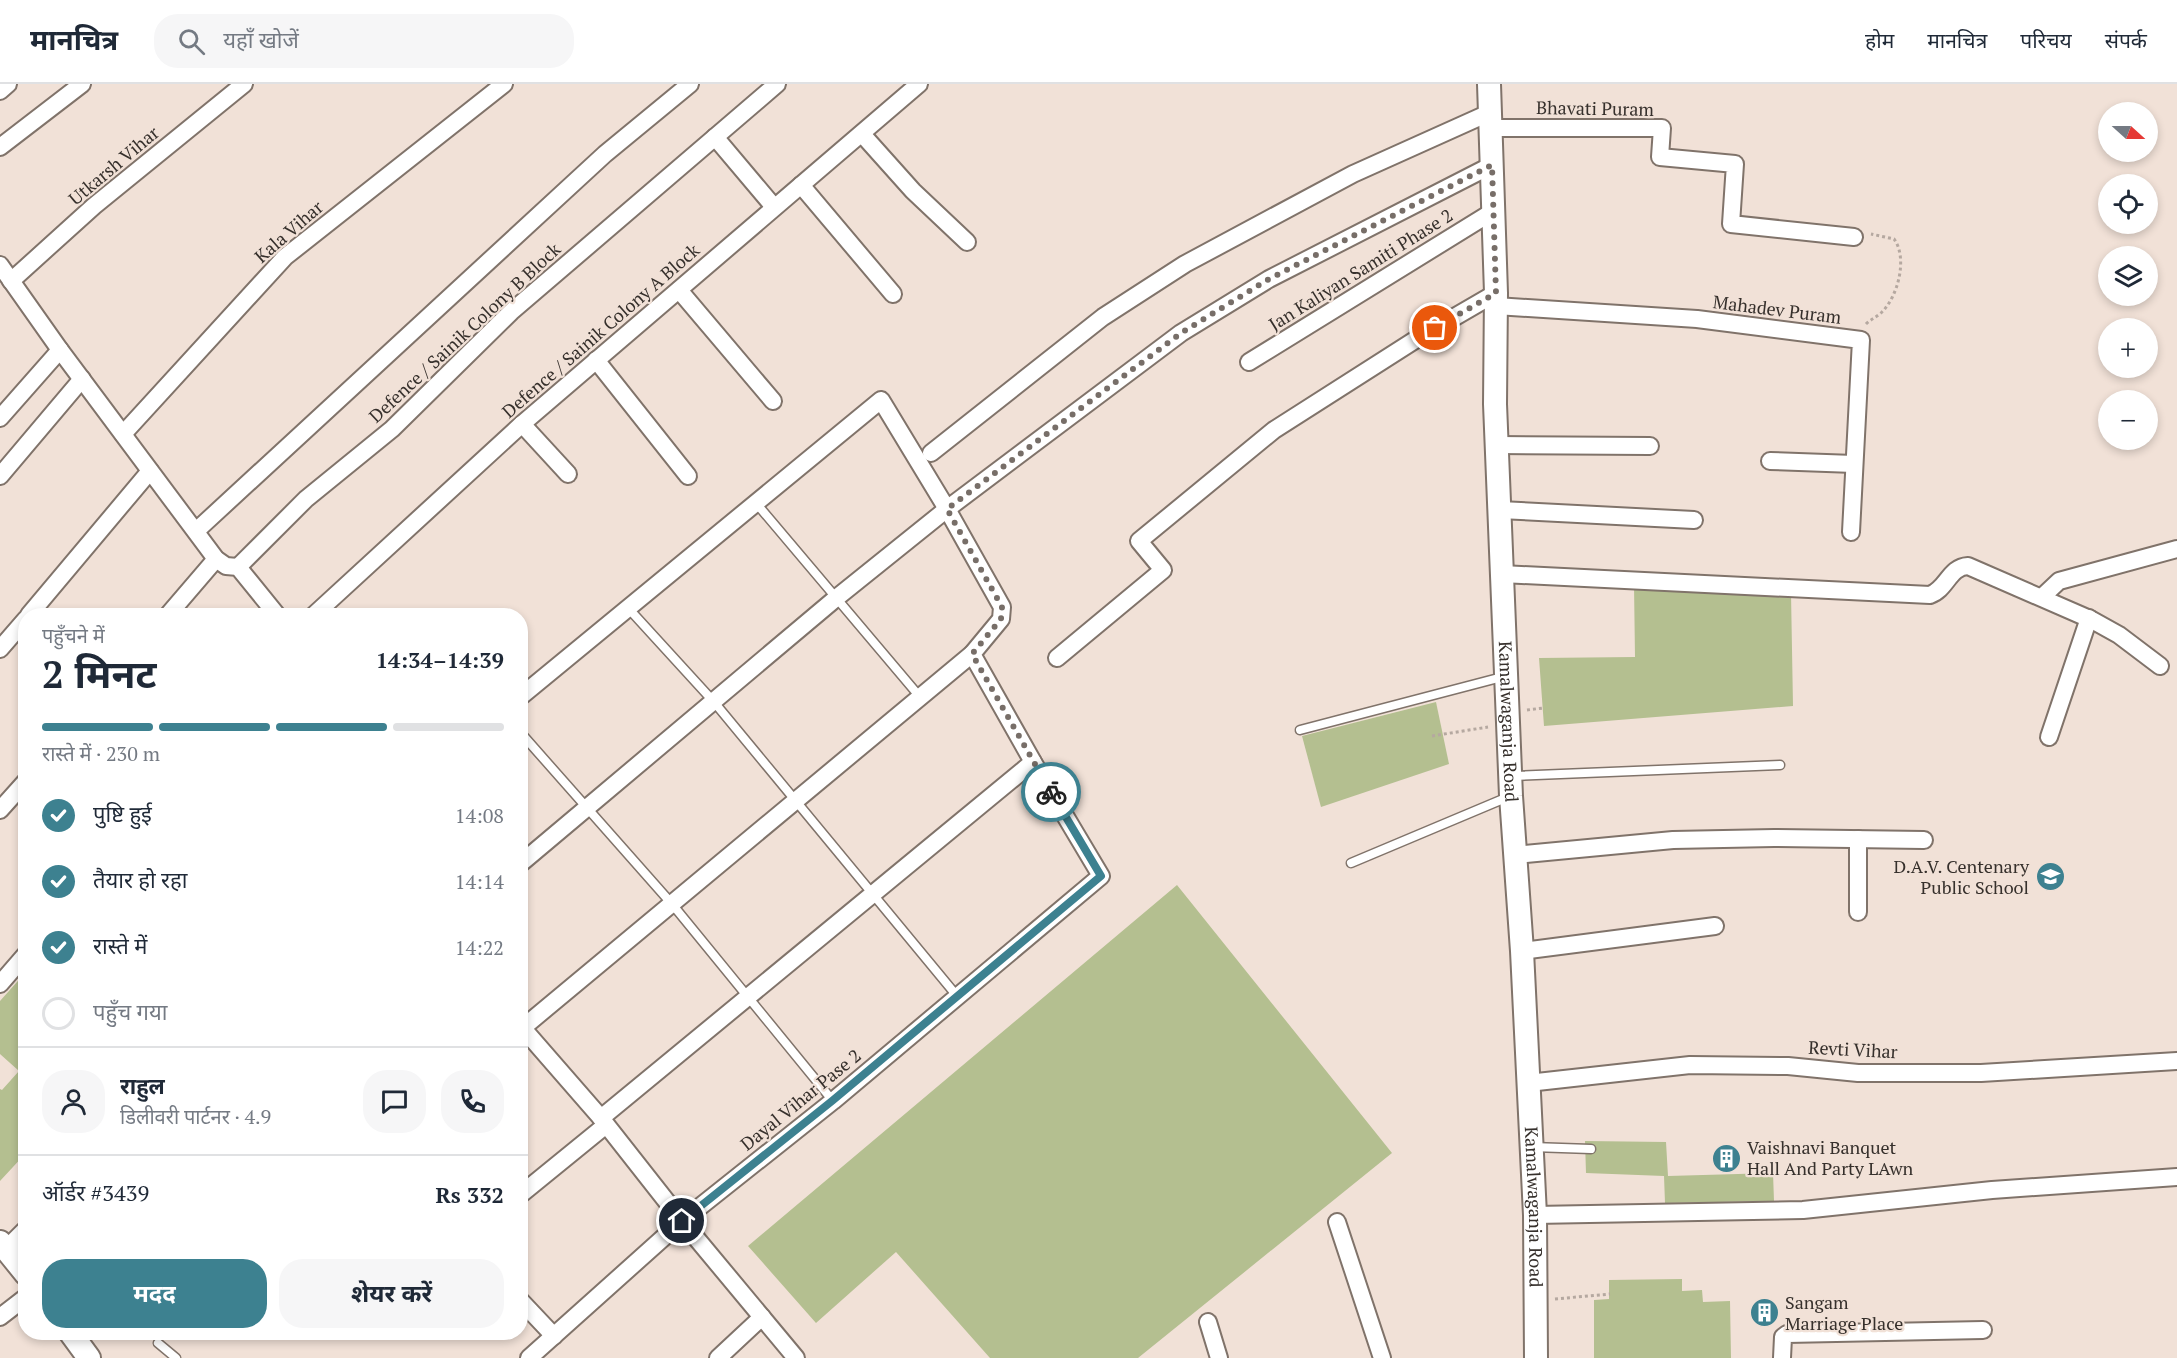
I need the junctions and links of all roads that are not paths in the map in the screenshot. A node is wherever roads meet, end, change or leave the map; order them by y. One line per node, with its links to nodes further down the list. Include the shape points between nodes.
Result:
1 (8, 84): 9 (street)
2 (82, 84): 13 (street)
3 (244, 84): 21 (street, Utkarsh Vihar, via 94,206)
4 (504, 84): 32 (street, Kala Vihar, via 285,257)
5 (690, 84): 46 (street, via 604,154)
6 (777, 84): 12 (street, Defence / Sainik Colony B Block)
7 (919, 84): 11 (street, Defence / Sainik Colony A Block)
8 (1489, 84): 10 (main road, Kamalwaganja Road)
9 (0, 91)
10 (1491, 120): 14 (main road, Kamalwaganja Road); 18 (street, Bhavati Puram, via 1662,128 1660,157 1735,164 1731,224); 35 (street, via 1353,174 1185,264 1103,317)
11 (862, 134): 15 (street, Defence / Sainik Colony A Block); 19 (street, via 913,191)
12 (715, 137): 16 (street); 50 (street, Defence / Sainik Colony B Block, via 511,312 392,429 306,499)
13 (0, 147)
14 (1492, 165): 17 (main road, Kamalwaganja Road); 43 (street, via 1269,279 1181,333)
15 (801, 185): 16 (street, Defence / Sainik Colony A Block); 23 (street)
16 (774, 207): 22 (street, Defence / Sainik Colony A Block)
17 (1492, 212): 24 (main road, Kamalwaganja Road); 27 (street, Jan Kaliyan Samiti Phase 2)
18 (1854, 237)
19 (967, 242)
20 (0, 265): 21 (street)
21 (11, 281): 25 (street)
22 (679, 290): 26 (street, Defence / Sainik Colony A Block); 29 (street)
23 (893, 294)
24 (1496, 300): 33 (main road, Kamalwaganja Road); 37 (street, Mahadev Puram, via 1697,319 1861,340); 63 (street, via 1414,340 1274,430 1139,541 1162,570)
25 (60, 350): 28 (street); 30 (street)
26 (596, 360): 31 (street, Defence / Sainik Colony A Block); 41 (street)
27 (1249, 362)
28 (82, 379): 32 (street); 40 (street)
29 (772, 401)
30 (0, 418)
31 (522, 424): 39 (street); 57 (street, Defence / Sainik Colony A Block)
32 (123, 434): 38 (street)
33 (1497, 446): 34 (street); 44 (main road, Kamalwaganja Road)
34 (1650, 446)
35 (931, 453)
36 (1770, 461): 37 (street)
37 (1854, 464): 47 (street, Mahadev Puram)
38 (150, 471): 46 (street); 54 (street)
39 (568, 474)
40 (0, 476)
41 (688, 476)
42 (756, 503): 43 (street, via 881,400); 53 (lane); 58 (street)
43 (947, 509): 53 (street); 62 (street, via 1002,607 1001,619)
44 (1500, 510): 45 (street); 51 (main road, Kamalwaganja Road)
45 (1694, 520)
46 (196, 531): 49 (street)
47 (1851, 532)
48 (2177, 549): 52 (street)
49 (216, 559): 50 (street, via 226,566); 55 (street)
50 (238, 567): 56 (street)
51 (1502, 574): 52 (street, via 1930,595 1939,592 1955,569 1968,566); 65 (main road, Kamalwaganja Road)
52 (2049, 590): 59 (street)
53 (836, 599): 67 (lane); 68 (street)
54 (35, 608)
55 (174, 608)
56 (272, 608)
57 (322, 608)
58 (629, 609): 66 (street); 68 (lane)
59 (2088, 618): 64 (street, via 2119,635); 70 (street)
60 (18, 628): 61 (street)
61 (0, 649)
62 (972, 654): 67 (street); 72 (street)
63 (1057, 658)
64 (2160, 666)
65 (1506, 676): 69 (lane); 74 (main road, Kamalwaganja Road)
66 (528, 691)
67 (920, 697): 76 (street)
68 (714, 702): 76 (lane); 77 (street)
69 (1300, 730)
70 (2049, 737)
71 (528, 741): 77 (lane)
72 (1033, 762): 84 (street); 91 (street, Dayal Vihar Pase 2, via 1101,876)
73 (1780, 765): 74 (lane)
74 (1511, 786): 81 (main road, Kamalwaganja Road); 83 (lane)
75 (18, 790): 78 (street)
76 (796, 800): 84 (lane); 85 (street)
77 (588, 808): 82 (street); 85 (lane)
78 (0, 810)
79 (1858, 839): 80 (street); 81 (street, via 1673,840); 86 (street)
80 (1924, 840)
81 (1515, 855): 88 (main road, Kamalwaganja Road)
82 (528, 857)
83 (1351, 863)
84 (874, 893): 91 (lane); 92 (street)
85 (672, 904): 92 (lane); 93 (street)
86 (1858, 912)
87 (1715, 926): 88 (street)
88 (1522, 951): 96 (main road, Kamalwaganja Road)
89 (18, 963): 90 (street)
90 (0, 984)
91 (957, 996): 97 (street, Dayal Vihar Pase 2)
92 (747, 998): 97 (lane); 98 (street)
93 (528, 1022)
94 (528, 1036): 98 (street)
95 (2177, 1061): 96 (street, Revti Vihar, via 1981,1073 1858,1073 1788,1066 1690,1065)
96 (1528, 1083): 99 (main road, Kamalwaganja Road)
97 (832, 1101): 104 (street, Dayal Vihar Pase 2)
98 (604, 1121): 102 (street); 104 (street)
99 (1532, 1147): 100 (lane); 103 (main road, Kamalwaganja Road)
100 (1591, 1149)
101 (2177, 1177): 103 (street, via 1992,1190 1803,1210)
102 (528, 1189)
103 (1535, 1215): 125 (main road, Kamalwaganja Road)
104 (682, 1221): 112 (street); 115 (street, Dayal Vihar Pase 2)
105 (1336, 1222): 124 (street)
106 (18, 1235): 107 (street)
107 (3, 1246): 108 (main road)
108 (18, 1264)
109 (18, 1303): 111 (street)
110 (528, 1308): 115 (street)
111 (0, 1317)
112 (762, 1317): 121 (street); 122 (street)
113 (1208, 1322): 123 (street)
114 (1983, 1329): 126 (street, via 1787,1334 1783,1338)
115 (554, 1336): 120 (street, Dayal Vihar Pase 2)
116 (76, 1340): 118 (main road)
117 (158, 1343): 119 (lane)
118 (89, 1358)
119 (176, 1358)
120 (529, 1358)
121 (718, 1358)
122 (796, 1358)
123 (1219, 1358)
124 (1382, 1358)
125 (1536, 1358)
126 (1782, 1358)

